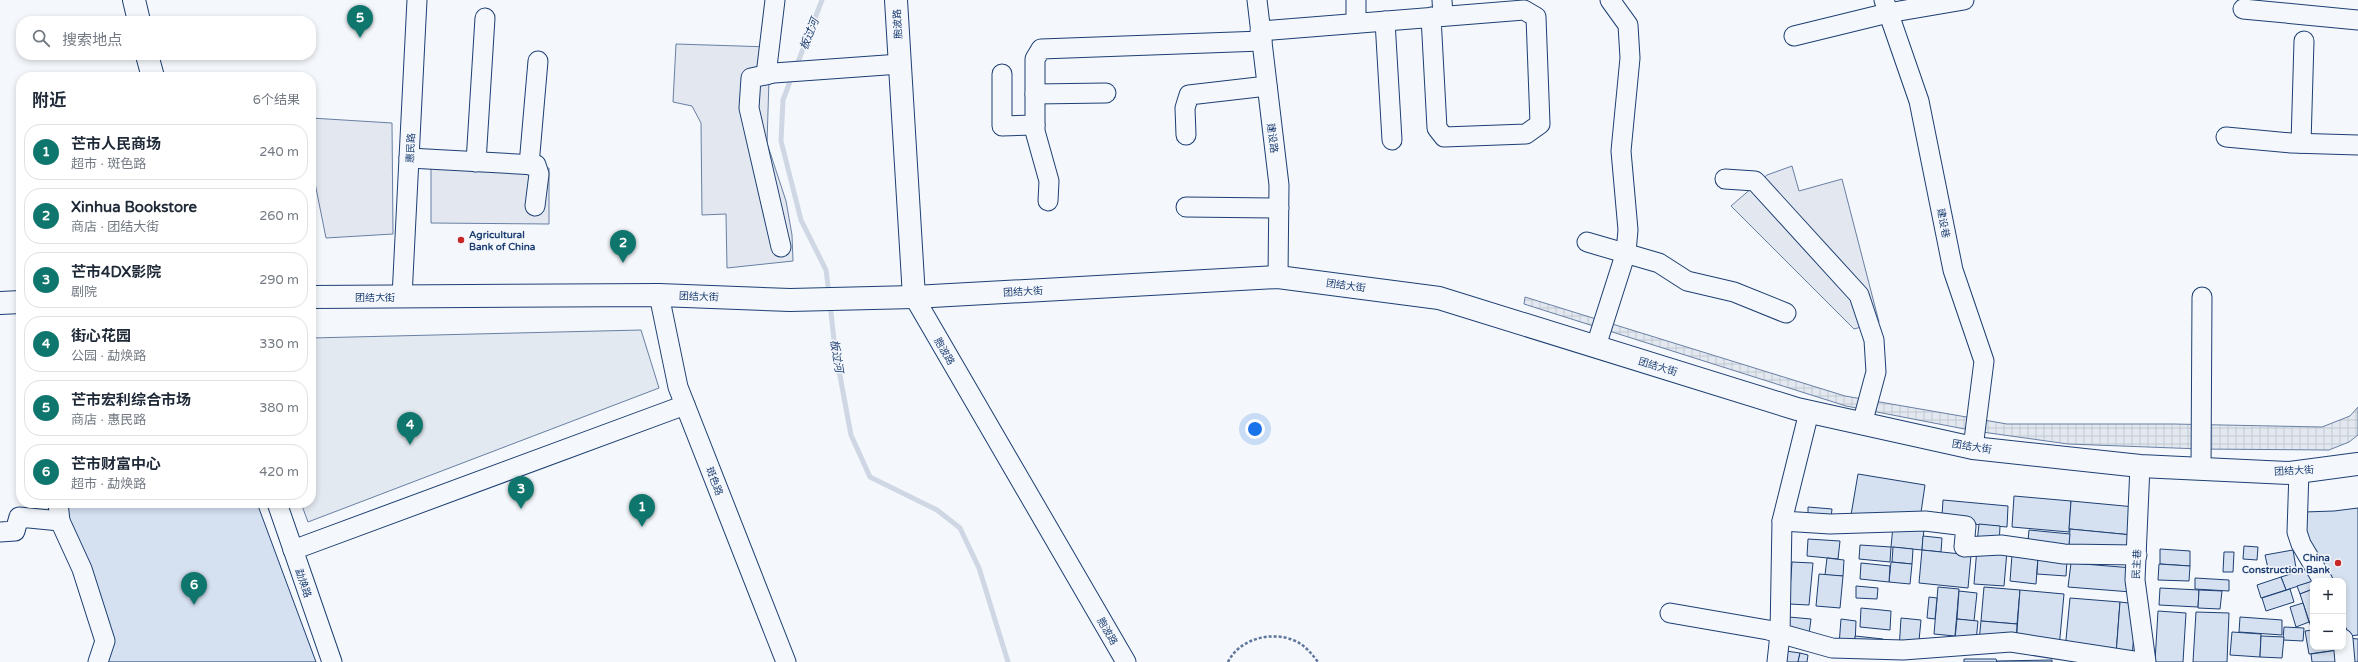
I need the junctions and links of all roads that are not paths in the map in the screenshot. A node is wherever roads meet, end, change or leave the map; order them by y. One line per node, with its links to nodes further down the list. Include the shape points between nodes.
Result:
1 (134, 0): 12 (main road)
2 (417, 0): 35 (street, 惠民路)
3 (775, 0): 24 (street)
4 (896, 0): 22 (main road, 胞波路)
5 (1257, 0): 17 (street, 建设路)
6 (1356, 0): 16 (street)
7 (1610, 0): 45 (street, via 1628,25 1630,58 1621,151 1628,230)
8 (1964, 0): 9 (street)
9 (1886, 6): 18 (street); 59 (street, 建设巷, via 1919,101 1953,270 1984,361)
10 (2243, 9): 14 (street)
11 (1439, 11): 11 (street, via 1524,10 1536,17 1540,124 1526,134 1444,138 1437,128); 15 (street)
12 (138, 16)
13 (485, 18): 36 (street)
14 (2358, 20)
15 (1385, 21): 16 (street); 32 (street)
16 (1356, 23): 17 (street)
17 (1261, 36): 26 (street, 建设路); 28 (street, via 1041,49 1035,59)
18 (1794, 36)
19 (2304, 41): 33 (street)
20 (149, 60): 23 (main road)
21 (538, 61): 37 (street)
22 (900, 64): 24 (street); 50 (main road, 胞波路)
23 (152, 72)
24 (770, 74): 44 (street, via 751,78 749,108)
25 (1002, 74): 29 (street, via 1002,126)
26 (1267, 86): 30 (street, via 1189,96 1186,108); 42 (street, 建设路, via 1279,184)
27 (1106, 93): 28 (street)
28 (1035, 94): 29 (street)
29 (1036, 125): 39 (street, via 1049,181)
30 (1186, 135)
31 (2226, 137): 33 (street)
32 (1392, 140)
33 (2300, 143): 34 (street)
34 (2358, 145)
35 (409, 158): 36 (street); 49 (street, 惠民路)
36 (476, 162): 37 (street)
37 (529, 165): 40 (street, via 536,165 539,174)
38 (1725, 179): 58 (street, via 1755,181 1859,295 1874,340 1876,372)
39 (1048, 201)
40 (535, 206)
41 (1186, 207): 42 (street)
42 (1279, 208): 46 (street, 建设路)
43 (1587, 242): 45 (street)
44 (781, 247)
45 (1626, 252): 54 (street, via 1659,262 1687,281 1734,292); 55 (street)
46 (1278, 276): 50 (main road, 团结大街); 55 (main road, 团结大街, via 1439,298)
47 (659, 295): 49 (main road, 团结大街); 50 (main road, 团结大街, via 790,300); 56 (street, 斑色路, via 678,387)
48 (316, 297): 49 (main road, 团结大街)
49 (402, 297)
50 (914, 297): 78 (street, 胞波路)
51 (2202, 297): 62 (street)
52 (0, 302): 53 (main road)
53 (16, 302)
54 (1786, 313)
55 (1596, 346): 57 (main road, 团结大街)
56 (685, 405): 68 (street); 77 (street, 斑色路)
57 (1809, 412): 58 (main road, 团结大街); 66 (street)
58 (1862, 424): 59 (main road, 团结大街)
59 (1973, 448): 61 (main road, 团结大街)
60 (2358, 464): 63 (main road, 团结大街)
61 (2140, 466): 62 (main road, 团结大街); 69 (street, 民主巷)
62 (2201, 469): 63 (main road, 团结大街)
63 (2299, 471): 70 (street, via 2298,532 2301,544)
64 (279, 508): 68 (street, 勐焕路)
65 (59, 512): 67 (street, via 19,517 15,531); 75 (street, via 82,570 105,641)
66 (1782, 521): 69 (street, via 1830,524 1925,521 1966,526 1964,547 2001,545 2064,554); 72 (street)
67 (0, 532)
68 (293, 550): 76 (street, 勐焕路)
69 (2137, 555): 81 (street, 民主巷, via 2135,580)
70 (2320, 578)
71 (1670, 613): 72 (street)
72 (1780, 634): 74 (street, via 1832,648); 79 (street)
73 (2344, 650): 82 (street)
74 (1904, 656): 80 (street, via 2011,642)
75 (98, 662)
76 (332, 662)
77 (786, 662)
78 (1126, 662)
79 (1777, 662)
80 (2140, 662)
81 (2146, 662)
82 (2345, 662)

